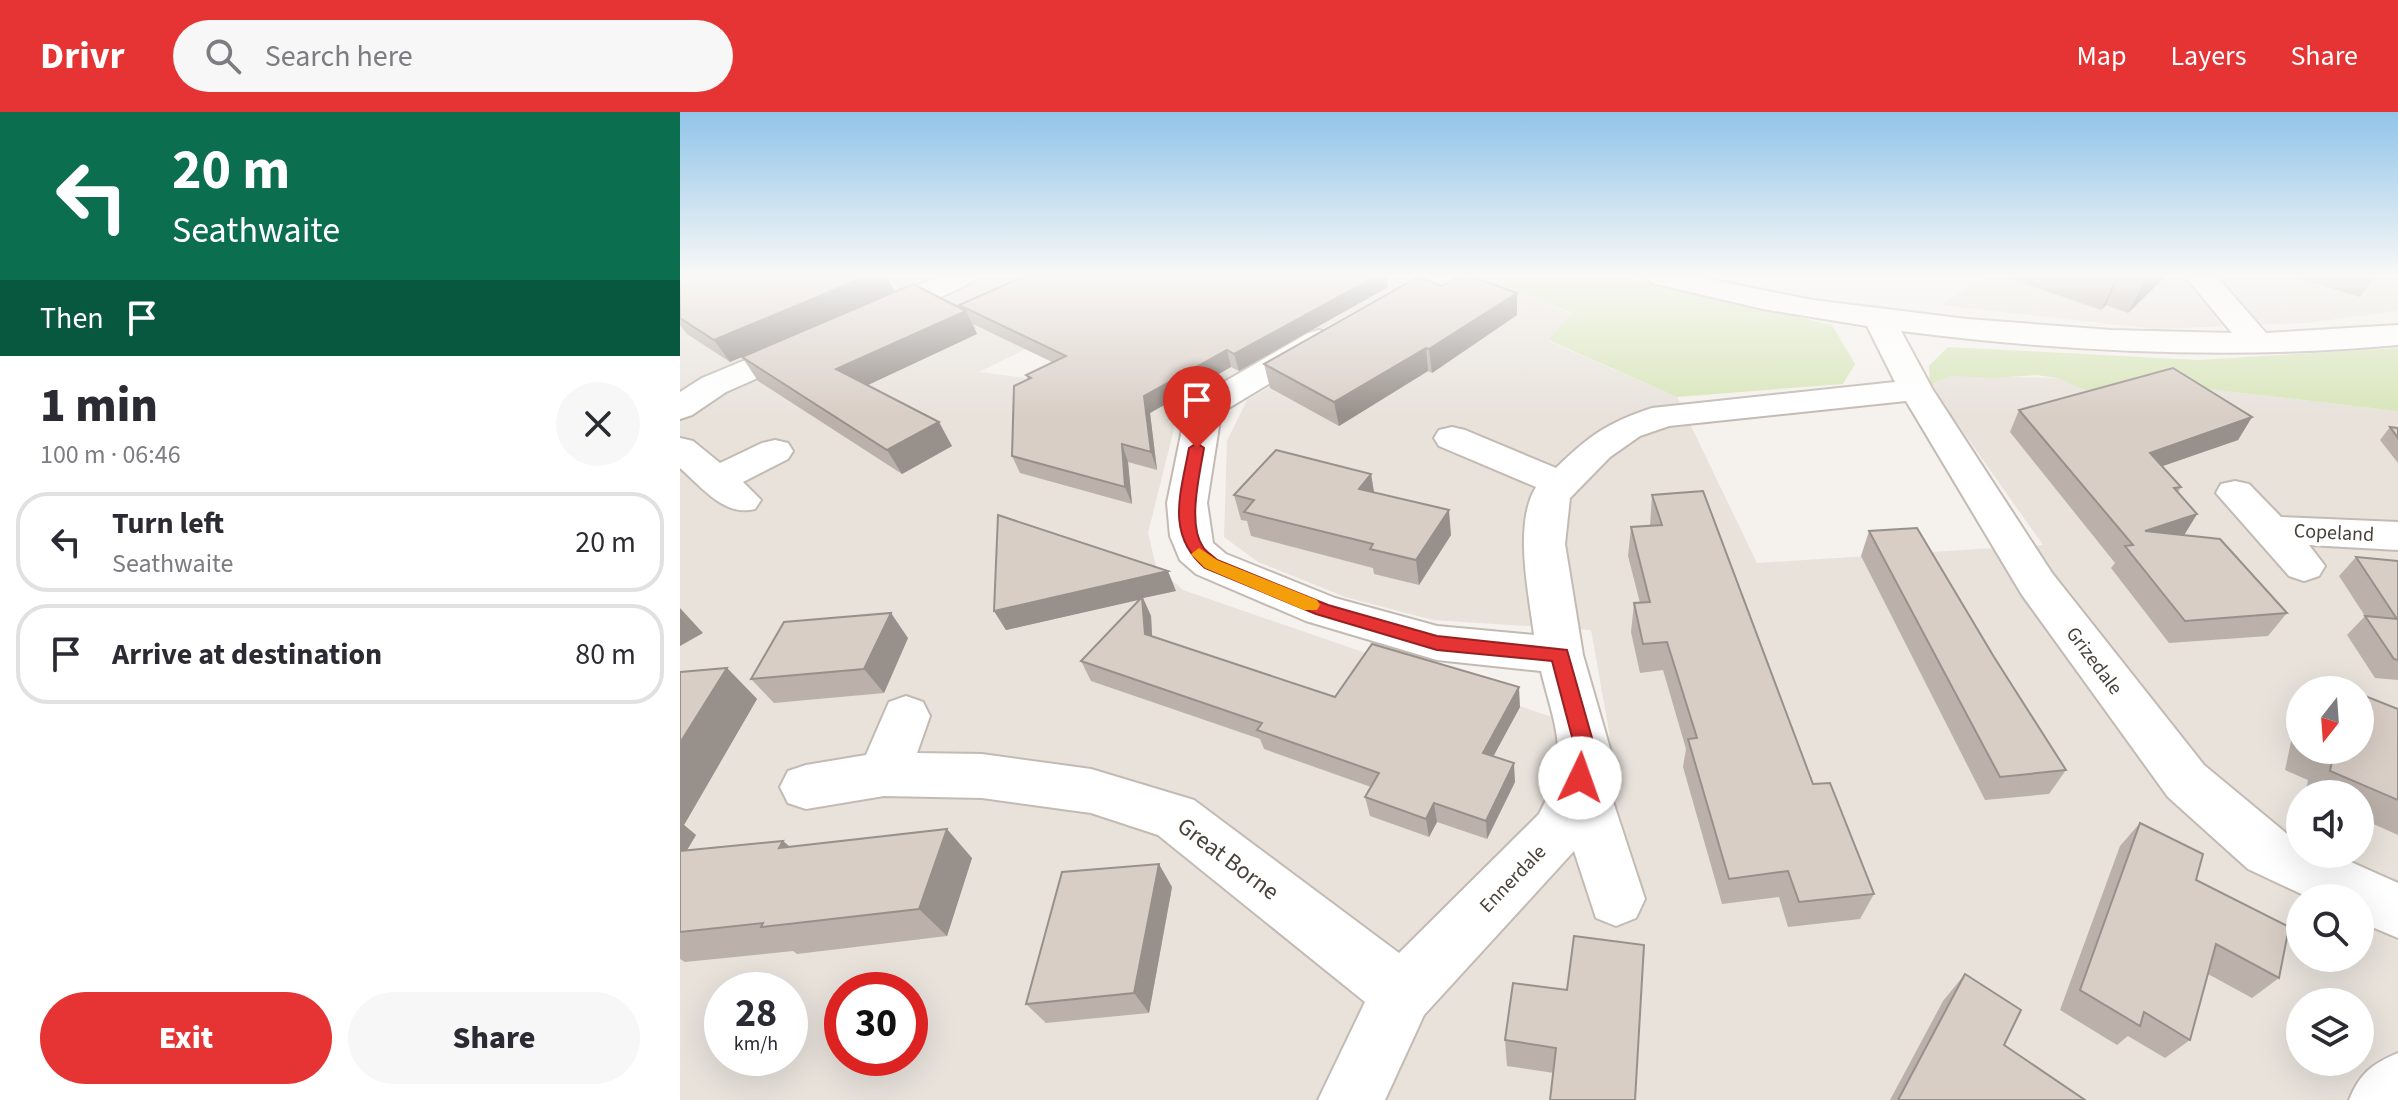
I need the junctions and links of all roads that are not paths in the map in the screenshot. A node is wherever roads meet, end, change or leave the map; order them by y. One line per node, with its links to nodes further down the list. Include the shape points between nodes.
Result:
1 (856, 323): 9 (street, via 714,385)
2 (1351, 323): 18 (street, via 1214,402 1202,420 1187,503 1195,550 1211,564 1322,610 1437,643)
3 (1881, 323): 8 (street, Grizedale)
4 (1904, 323): 7 (street)
5 (2240, 323): 7 (street)
6 (2398, 335): 7 (street)
7 (2259, 345)
8 (1916, 390): 13 (street, Ennerdale, via 1665,416 1627,428); 24 (street, Grizedale, via 2037,584 2186,781 2267,851)
9 (680, 408)
10 (1452, 438): 13 (street)
11 (680, 449): 12 (street, via 729,490)
12 (775, 451)
13 (1562, 484): 18 (street, Ennerdale, via 1551,495 1544,544)
14 (2235, 493): 15 (street, Copeland)
15 (2270, 530): 16 (street, Copeland); 17 (street, Copeland)
16 (2398, 536)
17 (2304, 566)
18 (1560, 655): 21 (street, Ennerdale, via 1586,752)
19 (906, 716): 20 (street)
20 (884, 774): 22 (street, Great Borne); 25 (street, Great Borne, via 982,776 1091,791 1175,817)
21 (1580, 778): 23 (street); 25 (street, Ennerdale, via 1558,831)
22 (806, 787)
23 (1616, 899)
24 (2398, 911)
25 (1402, 993): 27 (street, Ennerdale)
26 (2398, 1086): 28 (street)
27 (1351, 1100)
28 (2382, 1100)

